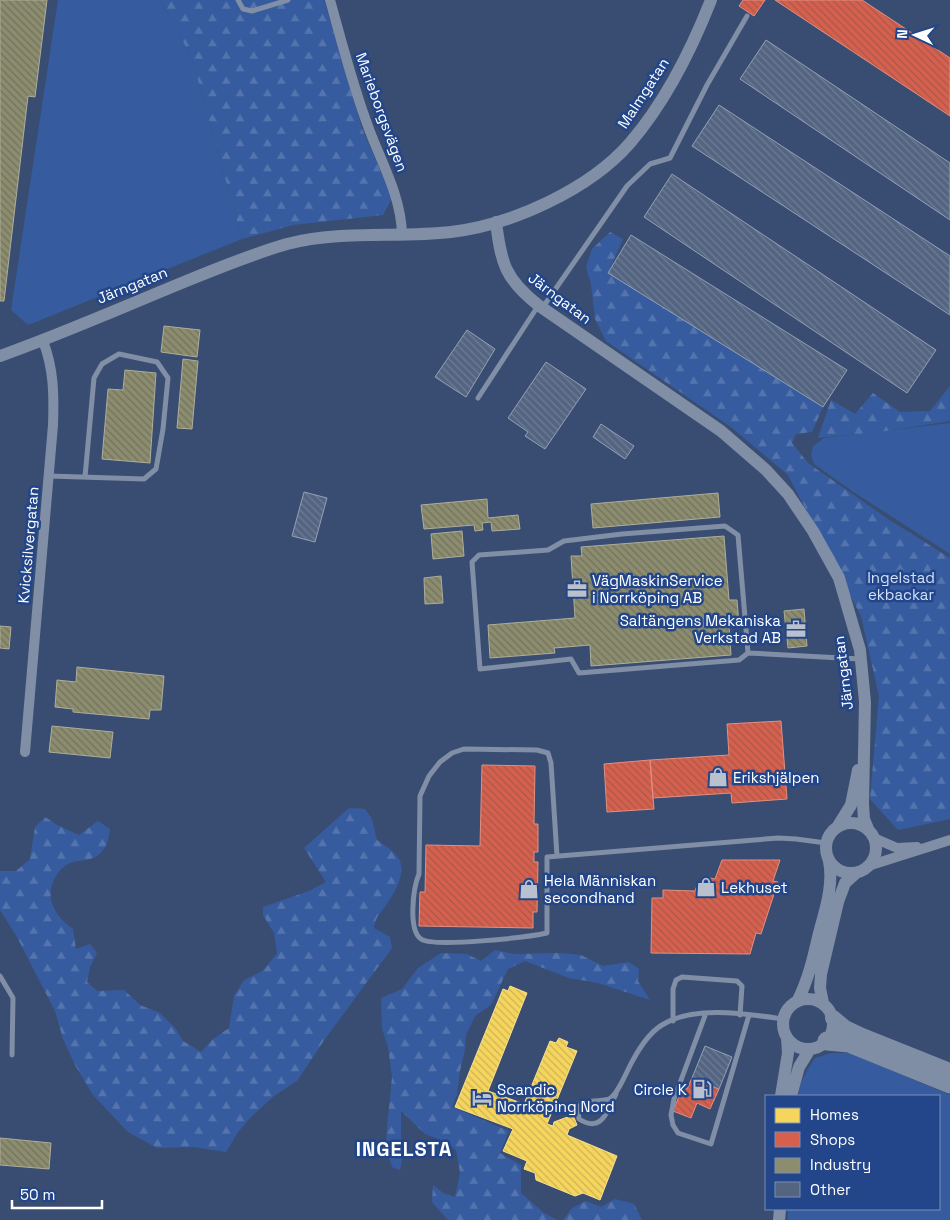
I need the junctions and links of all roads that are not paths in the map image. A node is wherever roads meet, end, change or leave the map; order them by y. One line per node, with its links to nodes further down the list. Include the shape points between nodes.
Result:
1 (238, 0): 2 (lane, via 243,9 252,11)
2 (288, 0)
3 (330, 0): 7 (street, Marieborgsvägen, via 368,128 396,195)
4 (711, 0): 6 (street, Malmgatan, via 665,95 629,144 606,165 550,201)
5 (747, 16): 8 (lane, via 670,158 650,164 627,186)
6 (496, 222): 7 (street, Järngatan, via 453,232); 8 (street, Järngatan, via 499,248 509,276 522,293)
7 (402, 234): 9 (street, Järngatan, via 318,238 277,247)
8 (540, 307): 11 (lane); 15 (street, Järngatan, via 720,431 772,476 813,531 839,578)
9 (43, 341): 10 (street, Järngatan); 12 (street, Kvicksilvergatan, via 52,370 54,393)
10 (0, 356)
11 (478, 398)
12 (49, 476): 13 (lane); 17 (street, Kvicksilvergatan)
13 (85, 478): 13 (lane, via 144,479 156,469 168,378 157,362 119,354 102,364 94,378)
14 (748, 653): 14 (lane, via 738,535 725,526 564,541 548,550 478,556 472,562 480,669 571,659 579,673 739,660); 15 (lane)
15 (861, 659): 16 (street, Järngatan, via 865,702)
16 (864, 746): 18 (street, Järngatan, via 851,805); 19 (street, Järngatan, via 864,810)
17 (25, 752)
18 (838, 826): 19 (street, via 854,823); 21 (street)
19 (871, 834): 22 (street, via 897,848); 25 (street, via 876,848)
20 (950, 840): 22 (street)
21 (826, 843): 23 (lane, via 778,838); 24 (street)
22 (928, 846): 25 (street)
23 (558, 856): 23 (lane, via 548,754 537,750 464,749 452,753 429,776 420,796 415,933 432,942 482,941 547,933 547,857)
24 (829, 861): 26 (street, via 841,871); 28 (street, via 829,896 808,978)
25 (868, 866): 26 (street)
26 (856, 872): 29 (street, via 845,883 836,911 821,974)
27 (0, 976): 38 (lane, via 13,998)
28 (798, 1000): 29 (street, via 815,999); 33 (street, via 788,1008)
29 (823, 1003): 34 (street)
30 (706, 1013): 31 (lane); 32 (lane, via 671,1115 678,1133 711,1144); 35 (lane)
31 (740, 1014): 32 (lane); 35 (lane, via 742,986 737,981 682,977 676,980 673,988)
32 (749, 1015): 33 (lane)
33 (783, 1018): 36 (street)
34 (833, 1018): 37 (street, via 833,1031); 39 (highway, via 862,1036)
35 (673, 1021): 41 (lane, via 663,1024 648,1038)
36 (787, 1038): 37 (street, via 797,1047); 42 (street, via 788,1059)
37 (819, 1045): 40 (highway, via 849,1043); 43 (street, via 799,1067)
38 (12, 1055)
39 (950, 1071)
40 (950, 1084)
41 (616, 1094): 41 (lane, via 608,1100 582,1102 578,1110 579,1119 585,1123 599,1122 605,1117)
42 (781, 1095)
43 (791, 1095)

